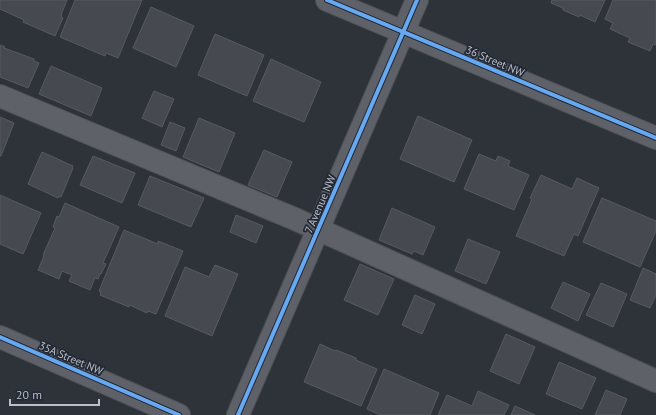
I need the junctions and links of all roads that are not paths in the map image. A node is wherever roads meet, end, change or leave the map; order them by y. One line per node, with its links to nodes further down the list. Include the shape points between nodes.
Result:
1 (327, 0): 3 (street, 36 Street NW)
2 (417, 0): 3 (street, 7 Avenue NW)
3 (404, 32): 5 (street, 36 Street NW); 6 (street, 7 Avenue NW)
4 (0, 96): 6 (street)
5 (656, 138)
6 (318, 230): 8 (street); 10 (street, 7 Avenue NW)
7 (0, 337): 9 (street, 35A Street NW)
8 (656, 381)
9 (180, 415)
10 (238, 415)

